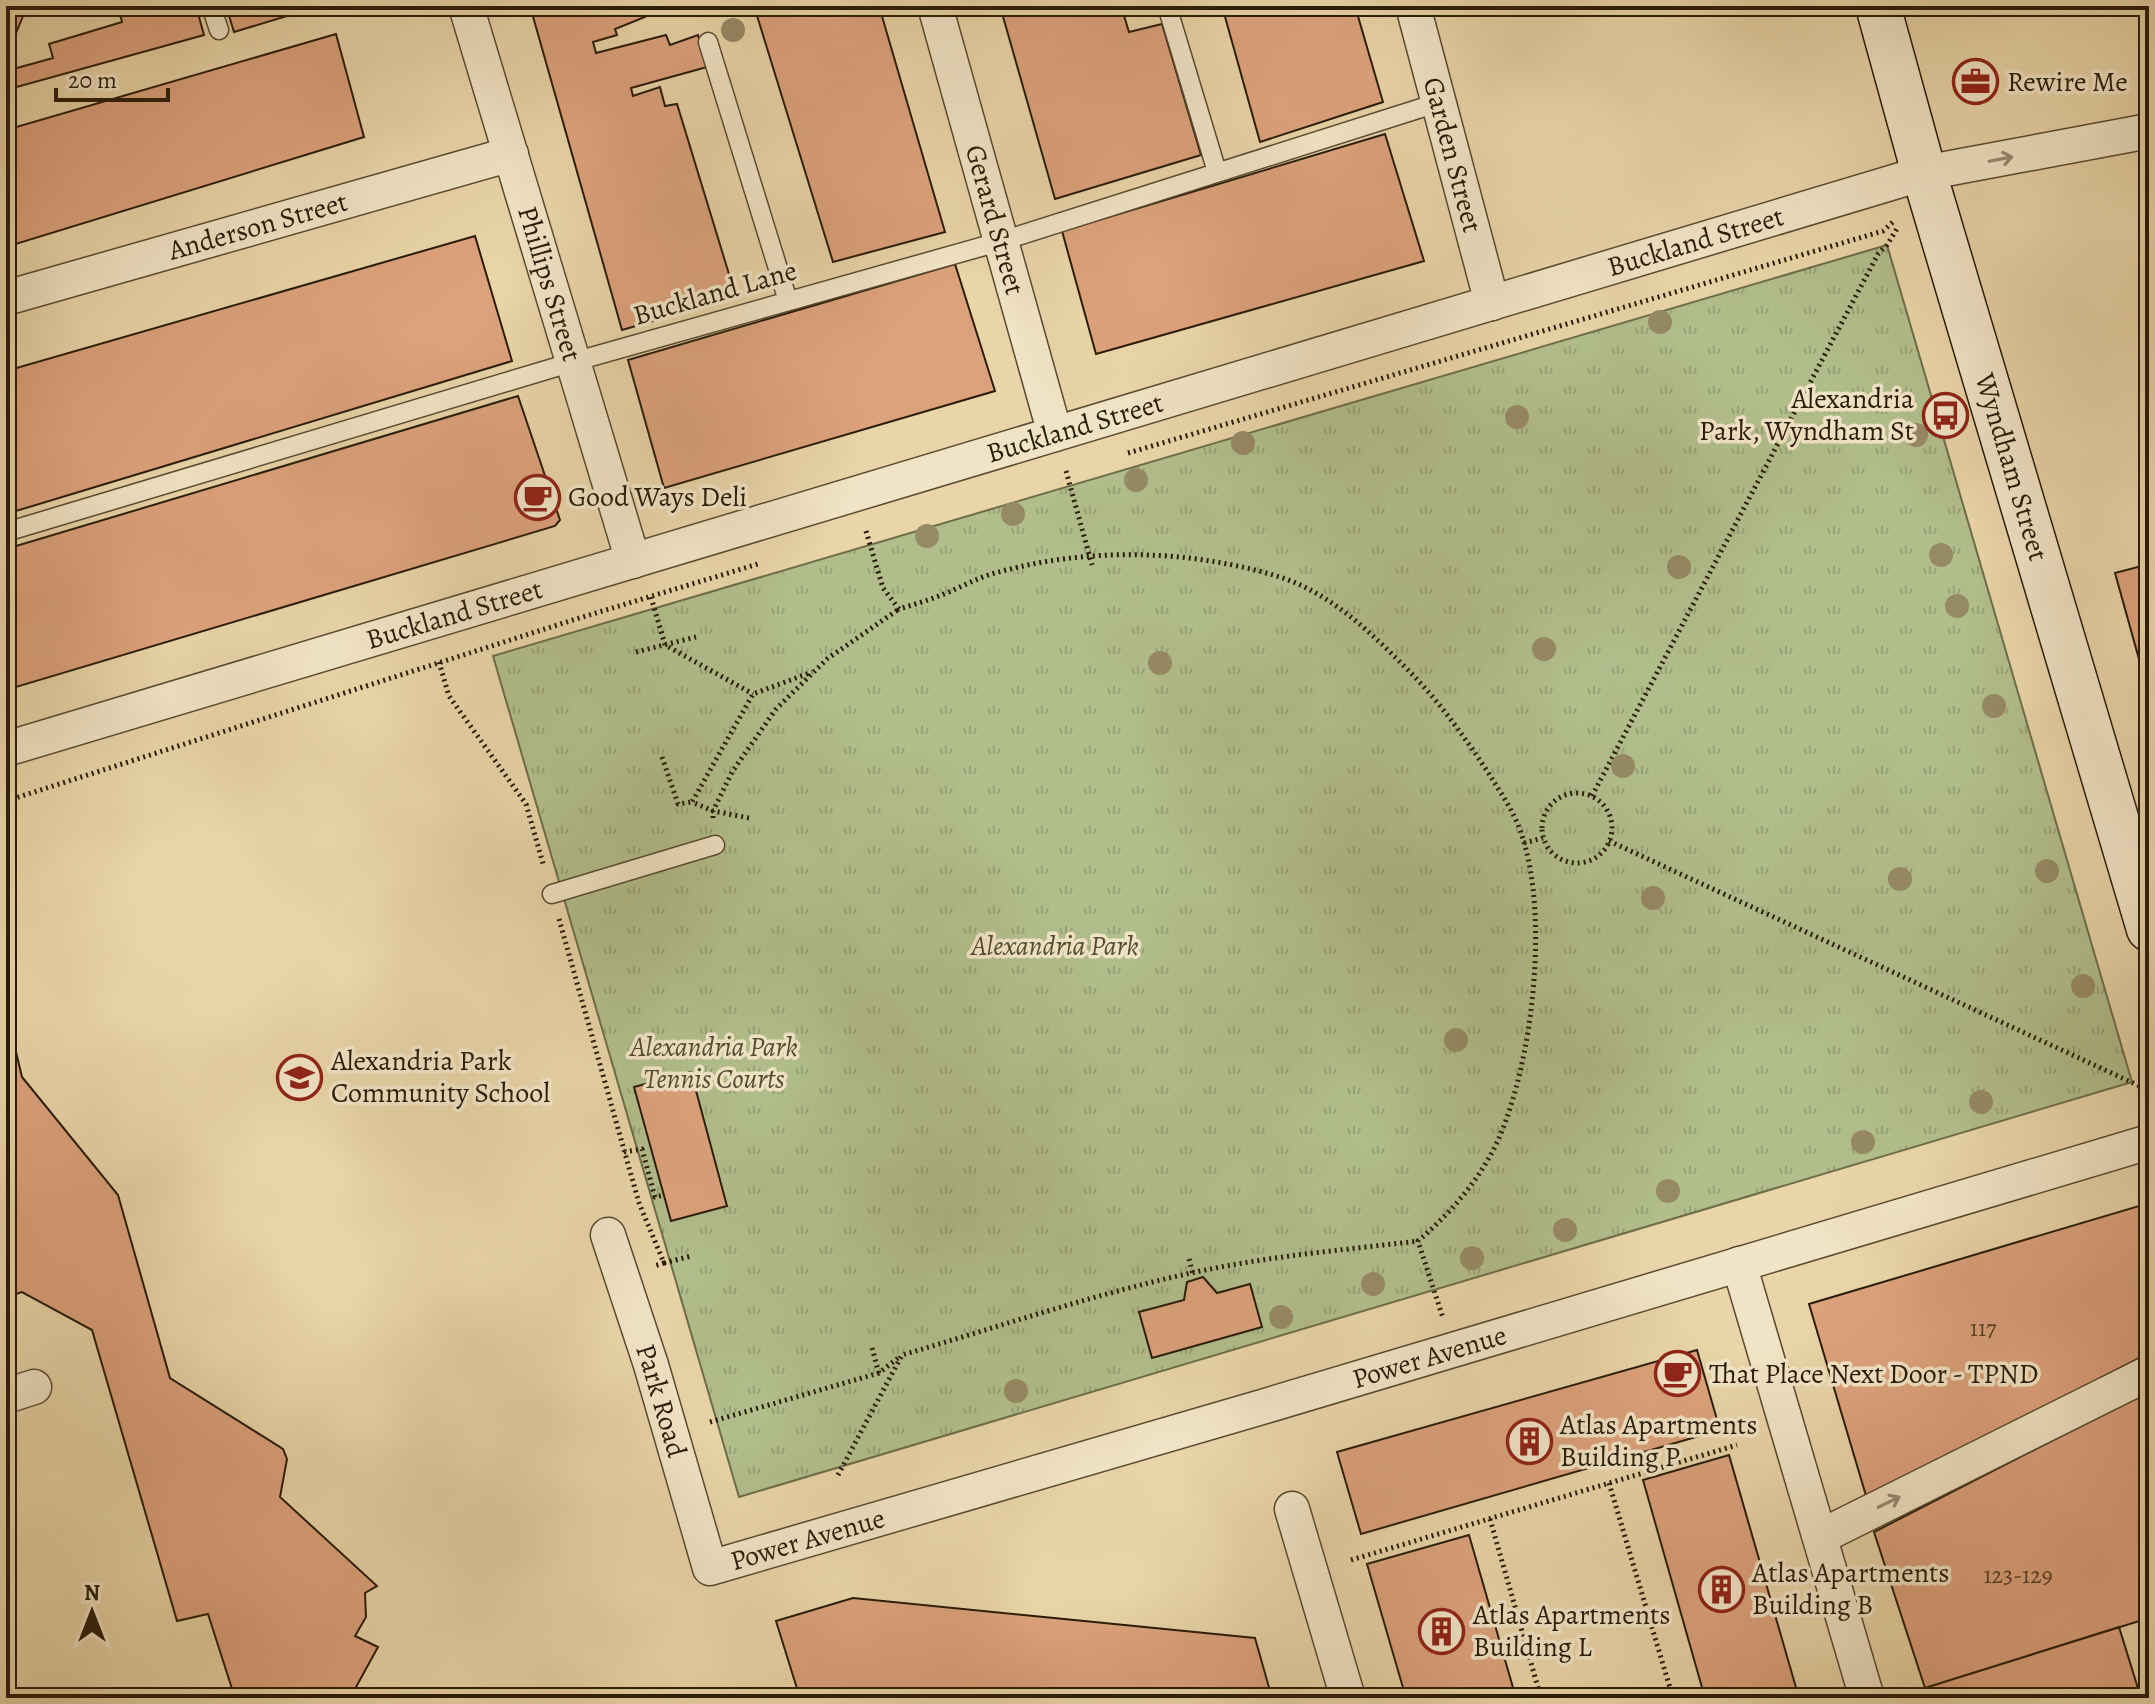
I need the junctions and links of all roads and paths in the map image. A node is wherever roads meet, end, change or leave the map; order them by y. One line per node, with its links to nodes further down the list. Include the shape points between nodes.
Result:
1 (211, 6): 7 (lane)
2 (466, 6): 11 (street, Phillips Street)
3 (935, 6): 14 (street, Gerard Street)
4 (1167, 6): 12 (lane)
5 (1413, 6): 9 (street, Garden Street)
6 (1883, 7): 13 (main road, Wyndham Street)
7 (219, 30)
8 (708, 42): 16 (lane)
9 (1437, 103): 12 (lane, Buckland Lane); 17 (street, Garden Street)
10 (2149, 131): 13 (street, Buckland Street, one-way to 10)
11 (511, 154): 15 (street, Anderson Street); 18 (street, Phillips Street)
12 (1217, 172): 14 (lane, Buckland Lane)
13 (1924, 173): 17 (street, Buckland Street); 52 (main road, Wyndham Street)
14 (1002, 241): 16 (lane, Buckland Lane); 19 (street, Gerard Street)
15 (6, 298)
16 (788, 301): 18 (lane, Buckland Lane)
17 (1492, 303): 19 (street, Buckland Street)
18 (573, 362): 26 (lane, Buckland Lane); 29 (street, Phillips Street)
19 (1055, 434): 29 (street, Buckland Street)
20 (1127, 454): 42 (path, via 1883,231 1902,219 1878,254)
21 (1081, 467): 22 (path)
22 (1066, 471): 23 (path); 28 (path)
23 (1052, 476)
24 (881, 527): 25 (path)
25 (866, 531): 27 (path); 33 (path, via 883,588)
26 (6, 532)
27 (852, 536)
28 (1091, 557): 31 (path); 33 (path, via 992,573); 49 (path, via 1206,559 1282,578 1328,599 1423,684 1460,728)
29 (633, 561): 40 (street, Buckland Street)
30 (766, 562): 32 (path)
31 (1092, 565)
32 (651, 597): 35 (path); 37 (path)
33 (899, 609): 38 (path)
34 (696, 637): 35 (path)
35 (665, 645): 36 (path); 39 (path)
36 (636, 652)
37 (440, 662): 43 (path); 51 (path, via 449,696 526,804)
38 (815, 670): 39 (path); 45 (path, via 776,709 732,772)
39 (753, 694): 44 (path)
40 (6, 749)
41 (662, 757): 44 (path, via 678,804)
42 (1592, 796): 47 (path, via 1569,794 1549,806); 48 (path, via 1612,820)
43 (6, 801)
44 (692, 802): 45 (path)
45 (713, 811): 46 (path); 50 (path)
46 (749, 818)
47 (1543, 838): 48 (path, via 1555,856 1575,864 1596,858); 49 (path)
48 (1609, 841): 53 (path)
49 (1524, 843): 58 (path, via 1535,912 1534,978 1515,1093 1499,1139 1474,1179)
50 (715, 845): 51 (lane)
51 (552, 894): 55 (path)
52 (2149, 929)
53 (2144, 1088)
54 (2149, 1142): 62 (street, Power Avenue)
55 (624, 1152): 56 (path, via 642,1149 655,1197); 61 (path)
56 (664, 1195)
57 (608, 1235): 64 (street, Park Road)
58 (1418, 1241): 63 (path); 66 (path)
59 (691, 1256): 61 (path)
60 (1189, 1259): 63 (path)
61 (664, 1263): 64 (path)
62 (1739, 1264): 66 (street, Power Avenue); 76 (street)
63 (1193, 1274): 67 (path)
64 (622, 1275): 78 (street, Park Road)
65 (872, 1348): 68 (path)
66 (1453, 1349): 78 (street, Power Avenue)
67 (902, 1355): 68 (path); 72 (path)
68 (879, 1373): 70 (path)
69 (2149, 1373): 76 (street, one-way to 69)
70 (710, 1422)
71 (1737, 1445): 73 (path)
72 (838, 1475)
73 (1609, 1483): 75 (path); 81 (path)
74 (1292, 1509): 79 (street)
75 (1490, 1519): 77 (path); 80 (path)
76 (1820, 1537): 82 (street)
77 (1351, 1560)
78 (710, 1568)
79 (1348, 1698)
80 (1541, 1698)
81 (1673, 1698)
82 (1867, 1698)

